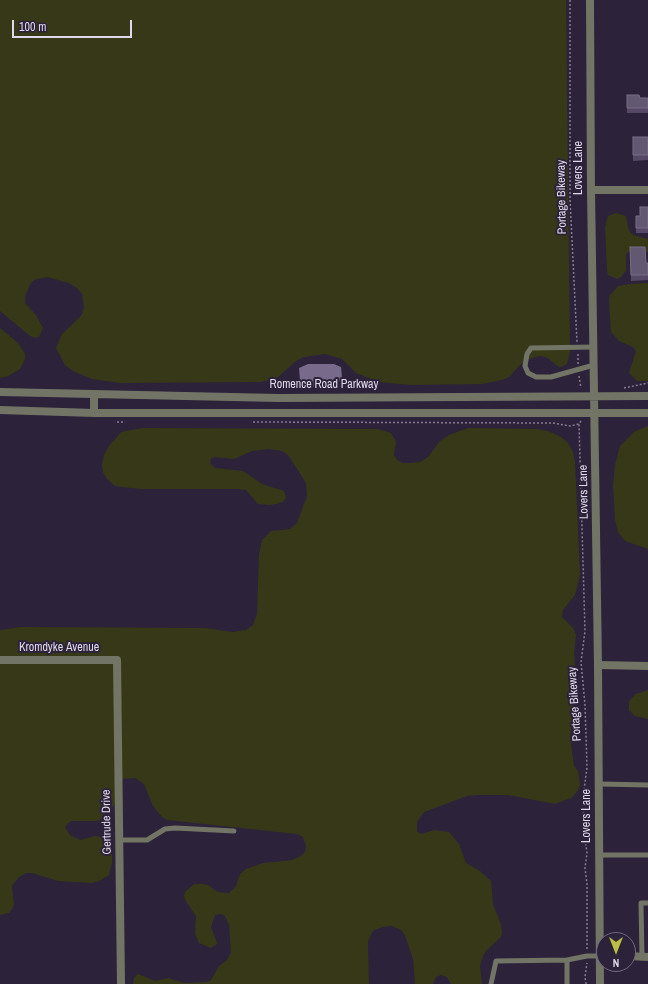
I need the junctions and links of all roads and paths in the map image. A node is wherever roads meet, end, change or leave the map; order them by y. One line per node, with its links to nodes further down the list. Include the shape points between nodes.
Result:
1 (570, 0): 5 (path, Portage Bikeway, via 570,198)
2 (590, 0): 3 (street, Lovers Lane)
3 (591, 190): 4 (street); 6 (street, Lovers Lane)
4 (648, 190)
5 (577, 347): 6 (lane); 8 (path, Portage Bikeway); 8 (lane, via 531,348 525,366 528,374 536,377 551,377)
6 (594, 347): 7 (street, Lovers Lane)
7 (594, 365): 8 (lane); 14 (street, Lovers Lane)
8 (578, 369): 12 (path, Portage Bikeway)
9 (648, 384): 10 (path)
10 (621, 389)
11 (0, 392): 13 (street, Romence Road Parkway)
12 (581, 392)
13 (94, 394): 14 (street, Romence Road Parkway, via 278,398); 18 (street)
14 (594, 396): 15 (street, Romence Road Parkway); 17 (street, Lovers Lane)
15 (648, 396)
16 (0, 410): 18 (street)
17 (595, 412): 18 (street); 19 (street); 27 (street, Lovers Lane)
18 (94, 413)
19 (648, 413)
20 (115, 422): 21 (path)
21 (128, 422)
22 (251, 422): 24 (path, via 545,423 570,426)
23 (581, 422): 24 (path)
24 (579, 424): 37 (path, Portage Bikeway, via 586,610 585,639 580,662 585,704 587,767 584,812 587,853)
25 (0, 660): 26 (street, Kromdyke Avenue)
26 (117, 660): 32 (street, Gertrude Drive)
27 (598, 665): 28 (street); 29 (street, Lovers Lane)
28 (648, 666)
29 (599, 784): 30 (lane); 33 (street, Lovers Lane)
30 (648, 785)
31 (234, 831): 32 (lane, via 175,828 165,829 147,840)
32 (120, 840): 42 (street, Gertrude Drive)
33 (599, 855): 34 (lane); 36 (street, Lovers Lane)
34 (648, 855)
35 (648, 903): 39 (lane, via 641,903)
36 (601, 932)
37 (587, 956): 38 (lane); 40 (lane); 45 (path, Portage Bikeway)
38 (596, 956)
39 (645, 957)
40 (566, 960): 43 (lane, via 496,961); 44 (lane)
41 (601, 972): 46 (street, Lovers Lane)
42 (121, 984)
43 (491, 984)
44 (566, 984)
45 (586, 984)
46 (600, 984)

